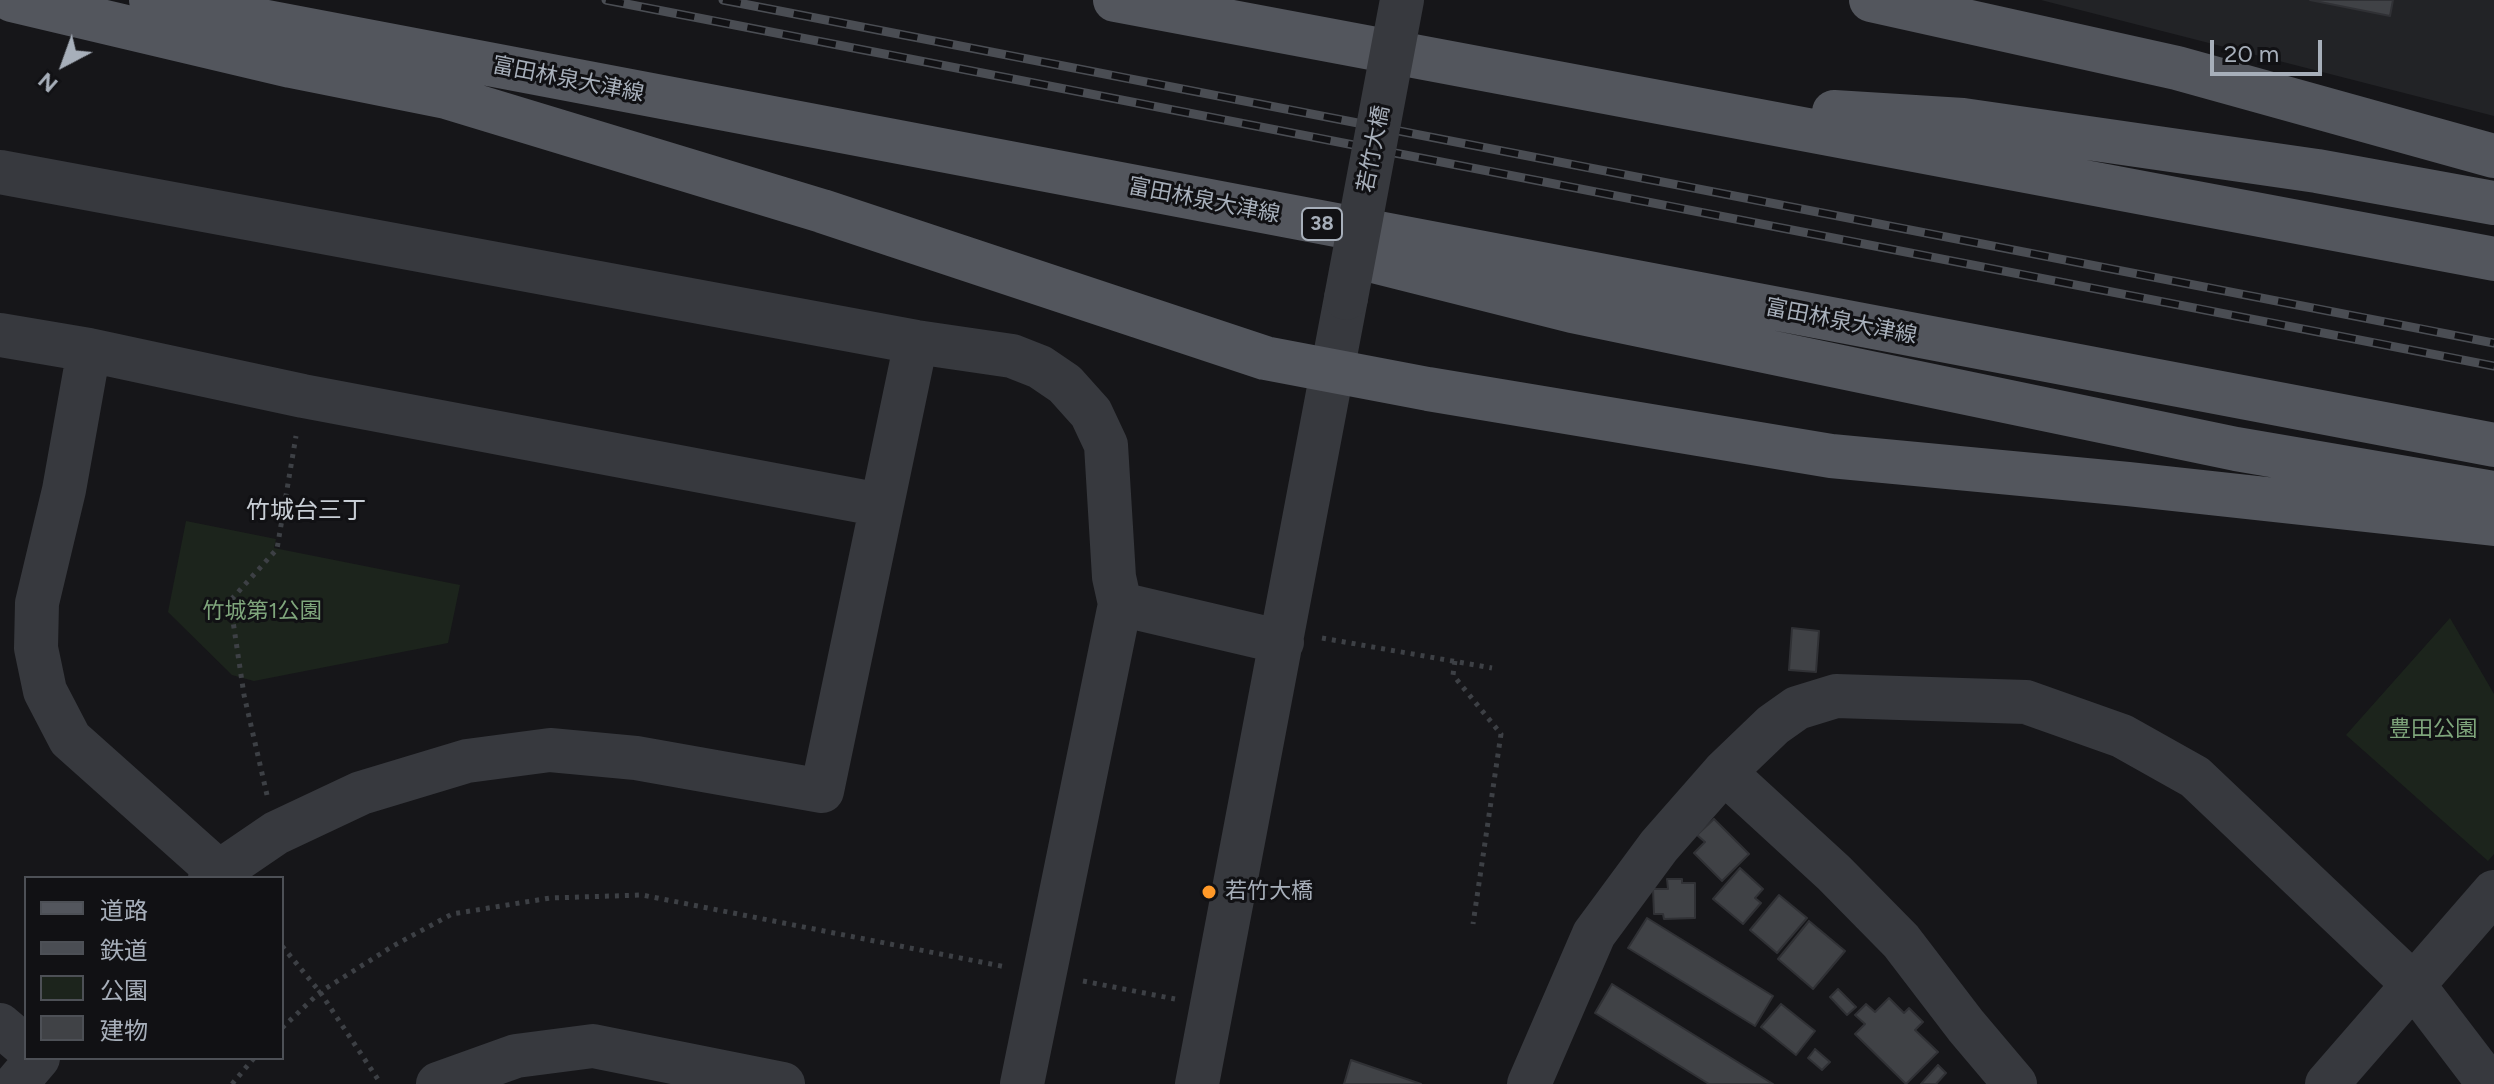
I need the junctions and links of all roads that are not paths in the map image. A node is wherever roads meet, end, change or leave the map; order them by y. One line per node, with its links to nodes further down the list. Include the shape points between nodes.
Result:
1 (12, 0): 16 (main road, via 446,97 822,211 1265,358)
2 (151, 0): 8 (main road, 富田林泉大津線 / 38)
3 (1115, 0): 7 (main road)
4 (1402, 0): 16 (street, 若竹大橋, bridge)
5 (1871, 0): 6 (main road)
6 (1961, 9): 9 (main road)
7 (1628, 97): 11 (main road, via 1963,120 2317,171); 12 (main road)
8 (915, 147): 17 (main road, 富田林泉大津線 / 38); 18 (main road, via 1572,311 2236,449)
9 (2494, 156)
10 (0, 172): 14 (street)
11 (2494, 203)
12 (2494, 259)
13 (0, 335): 15 (street)
14 (916, 342): 19 (street); 21 (street, via 1012,356 1040,367 1065,384 1091,413 1106,445)
15 (89, 350): 19 (street, via 303,396); 24 (street, via 37,603 36,648 45,691 70,739)
16 (1332, 370): 20 (main road, via 1831,456); 22 (street, 若竹大橋)
17 (2494, 445)
18 (2494, 493)
19 (881, 505): 24 (street, via 822,791 636,758 550,750 467,761 361,793 276,833)
20 (2494, 524)
21 (1120, 604): 22 (street); 33 (street)
22 (1299, 640): 34 (street, 若竹大橋)
23 (1724, 772): 26 (street, via 1773,725 1818,700 1836,696 2026,702 2122,736 2195,777); 35 (street, via 1659,846 1594,934); 36 (street, via 1901,941)
24 (214, 875)
25 (2494, 892): 26 (street)
26 (2412, 983): 37 (street); 38 (street)
27 (0, 1025): 28 (street)
28 (24, 1045)
29 (36, 1060): 30 (street)
30 (16, 1084)
31 (438, 1084): 32 (street, via 516,1056 593,1046)
32 (783, 1084)
33 (1022, 1084)
34 (1197, 1084)
35 (1529, 1084)
36 (2015, 1084)
37 (2327, 1084)
38 (2489, 1084)

